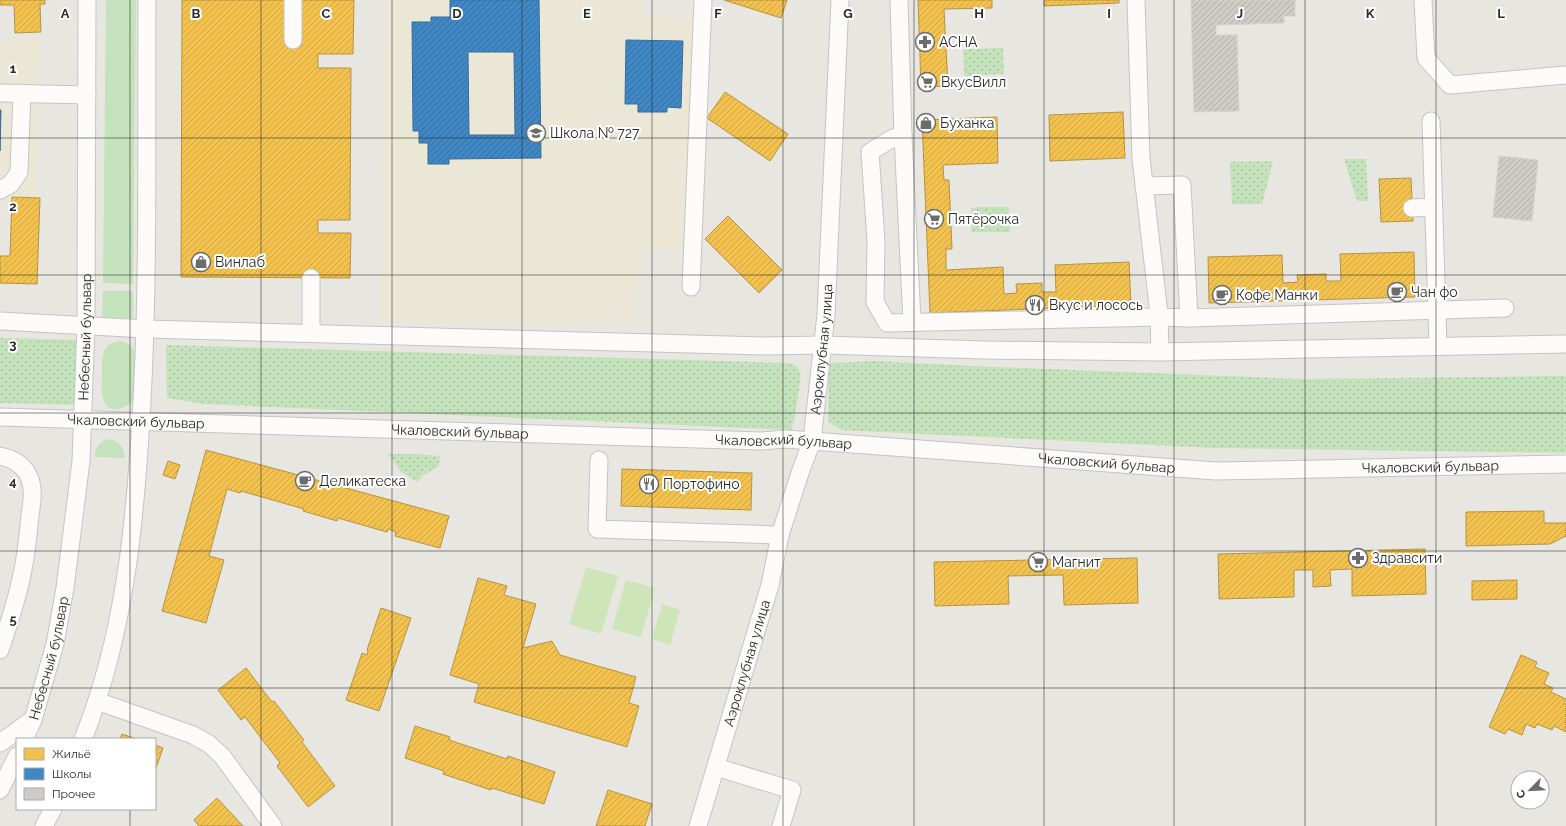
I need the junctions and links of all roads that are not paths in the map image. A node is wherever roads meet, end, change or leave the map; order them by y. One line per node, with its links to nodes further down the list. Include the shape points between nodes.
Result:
1 (87, 0): 13 (street, Небесный бульвар)
2 (147, 0): 29 (street)
3 (293, 0): 9 (street)
4 (703, 0): 21 (street)
5 (840, 0): 32 (street, Аэроклубная улица)
6 (899, 0): 15 (street)
7 (1136, 0): 16 (street)
8 (1423, 0): 10 (street, via 1426,58 1450,85)
9 (293, 40)
10 (1566, 75)
11 (0, 92): 12 (street)
12 (22, 93): 13 (street); 17 (street, via 19,172 11,184)
13 (87, 95): 28 (street, Небесный бульвар)
14 (1431, 121): 18 (street)
15 (903, 136): 27 (street); 27 (street, via 893,138 870,152 876,241 876,302 887,323)
16 (1144, 186): 24 (street); 25 (street, via 1182,185)
17 (0, 190)
18 (1433, 211): 19 (street); 23 (street)
19 (1412, 212)
20 (311, 278): 30 (street)
21 (691, 286)
22 (1505, 308): 23 (street)
23 (1436, 310): 25 (street); 33 (street)
24 (1158, 317): 25 (street); 27 (street); 34 (street)
25 (1189, 318)
26 (0, 321): 28 (street)
27 (912, 322)
28 (86, 326): 29 (street); 36 (street, Небесный бульвар)
29 (146, 329): 30 (street); 37 (street)
30 (311, 333): 32 (street, via 764,346)
31 (1566, 344): 33 (street)
32 (823, 345): 34 (street); 38 (street, Аэроклубная улица)
33 (1438, 346): 34 (street)
34 (1160, 352)
35 (0, 417): 36 (street, Чкаловский бульвар)
36 (84, 421): 37 (street, Чкаловский бульвар); 45 (street, Небесный бульвар, via 65,588 52,659)
37 (141, 421): 38 (street, Чкаловский бульвар); 44 (street, via 138,482 121,613)
38 (812, 441): 41 (street, Чкаловский бульвар, via 1216,471); 42 (street, Аэроклубная улица)
39 (0, 456): 43 (street, via 10,458 21,465 30,479 32,496 22,578)
40 (599, 460): 42 (street, via 597,530)
41 (1566, 464)
42 (780, 535): 50 (street, Аэроклубная улица, via 770,585)
43 (0, 650)
44 (97, 701): 47 (street); 54 (street, via 193,735 209,744 222,756)
45 (32, 720): 46 (street, Небесный бульвар); 48 (street)
46 (24, 738)
47 (83, 738)
48 (0, 743)
49 (16, 758): 51 (street)
50 (716, 767): 55 (street, Аэроклубная улица); 56 (street, via 792,790)
51 (0, 790)
52 (52, 810): 53 (street)
53 (44, 826)
54 (273, 826)
55 (698, 826)
56 (781, 826)

